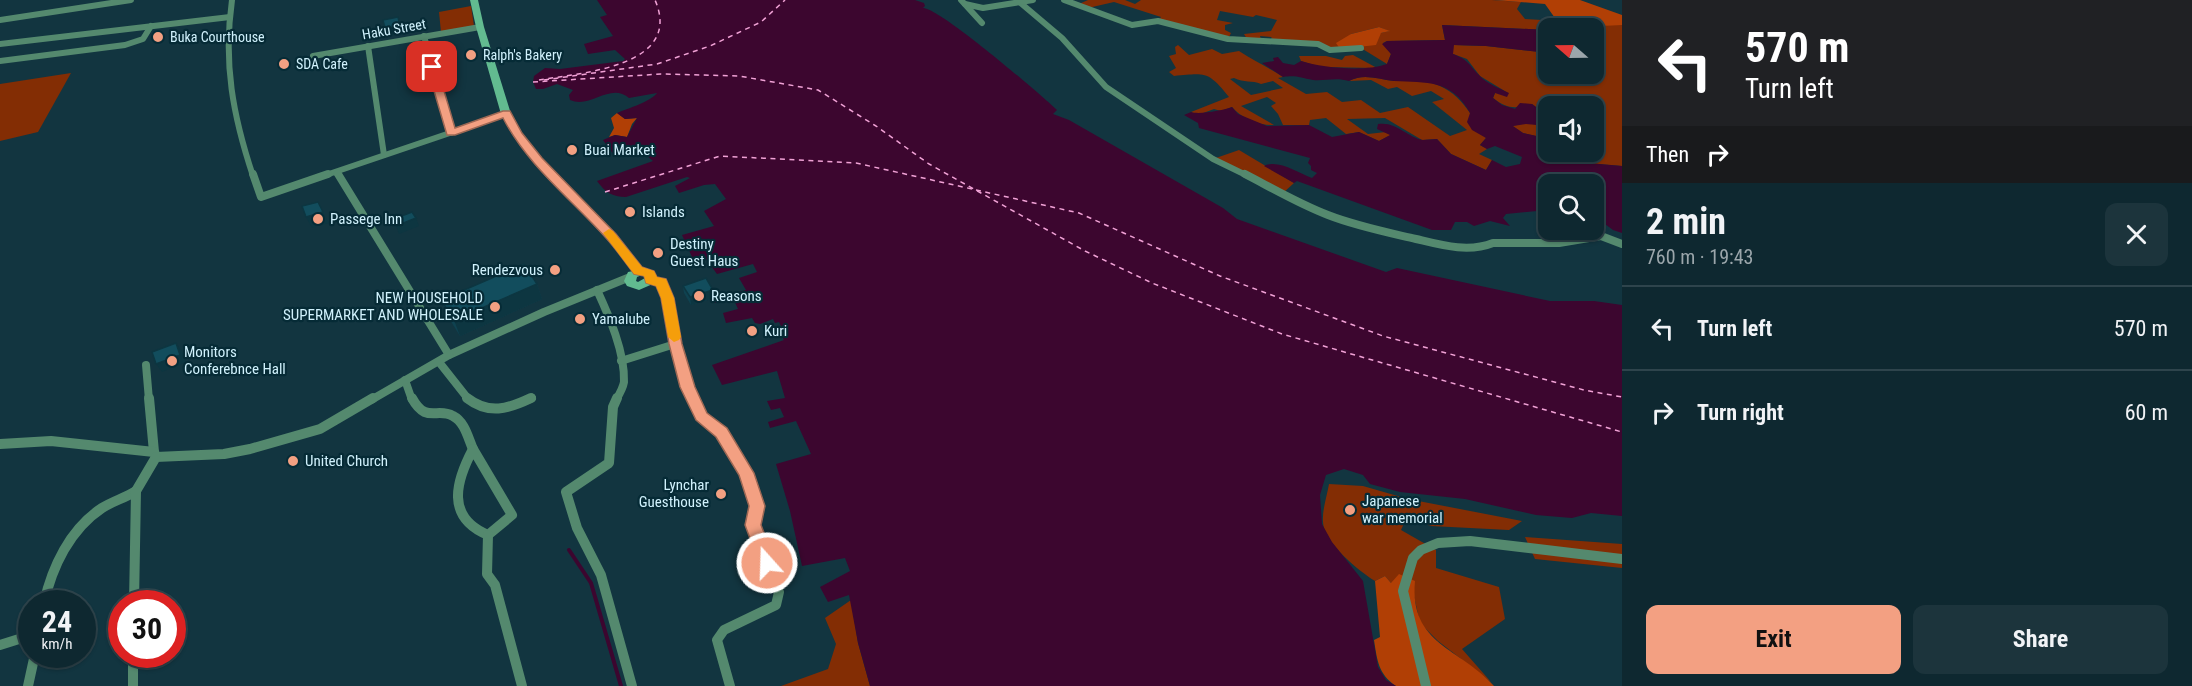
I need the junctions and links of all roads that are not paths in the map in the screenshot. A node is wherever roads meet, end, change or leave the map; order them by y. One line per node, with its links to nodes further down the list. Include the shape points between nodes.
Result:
1 (131, 0): 9 (street)
2 (232, 0): 8 (street)
3 (474, 0): 12 (main road)
4 (1033, 0): 6 (street)
5 (1064, 0): 16 (street, via 1132,25 1158,21 1228,39 1318,44 1330,50)
6 (1018, 1): 7 (street, via 983,8); 23 (street, via 1062,38 1106,87 1213,159 1326,214 1368,228 1462,248 1493,243 1559,243 1601,236)
7 (963, 2): 10 (street)
8 (230, 17): 11 (street); 22 (street, via 228,71 250,170 261,197)
9 (0, 20)
10 (982, 23)
11 (151, 26): 14 (street); 18 (street, via 143,39 124,45)
12 (480, 27): 13 (street, Haku Street); 19 (main road)
13 (424, 36): 15 (street, Haku Street); 20 (street)
14 (0, 44)
15 (368, 46): 17 (street, Haku Street); 21 (street)
16 (1360, 48)
17 (313, 56)
18 (0, 61)
19 (506, 114): 20 (street); 24 (main road, via 538,160 612,237)
20 (451, 133): 21 (street)
21 (384, 155): 22 (street)
22 (337, 173): 28 (street)
23 (1622, 244)
24 (634, 274): 25 (main road, via 632,283 639,286); 26 (street)
25 (651, 280): 27 (street, via 662,283 668,298)
26 (597, 290): 28 (street); 29 (street, via 613,325)
27 (675, 344): 29 (street); 50 (street, via 701,416 722,432 746,473 757,506 753,525 779,592 776,605 724,630 717,640)
28 (449, 355): 30 (street)
29 (621, 361): 49 (street, via 624,384 613,407 609,463 566,492 577,528 601,575)
30 (439, 362): 32 (street); 33 (street, via 455,387 488,411 515,407)
31 (146, 365): 36 (street)
32 (405, 381): 35 (street, via 412,402 421,413 452,415 463,425); 36 (street, via 320,429 224,454)
33 (532, 398)
34 (0, 444): 36 (street, via 51,441)
35 (473, 449): 38 (street, via 459,475 456,494 465,522); 38 (street, via 512,515)
36 (155, 454): 37 (street)
37 (136, 491): 40 (street, via 83,520); 41 (street)
38 (488, 535): 48 (street, via 487,574 495,585)
39 (1622, 559): 51 (street, via 1470,541 1438,543 1421,550 1413,558 1403,591)
40 (46, 590)
41 (134, 590)
42 (18, 639): 43 (street)
43 (0, 645)
44 (32, 668): 46 (street)
45 (133, 668): 47 (street)
46 (28, 686)
47 (132, 686)
48 (522, 686)
49 (632, 686)
50 (730, 686)
51 (1426, 686)

